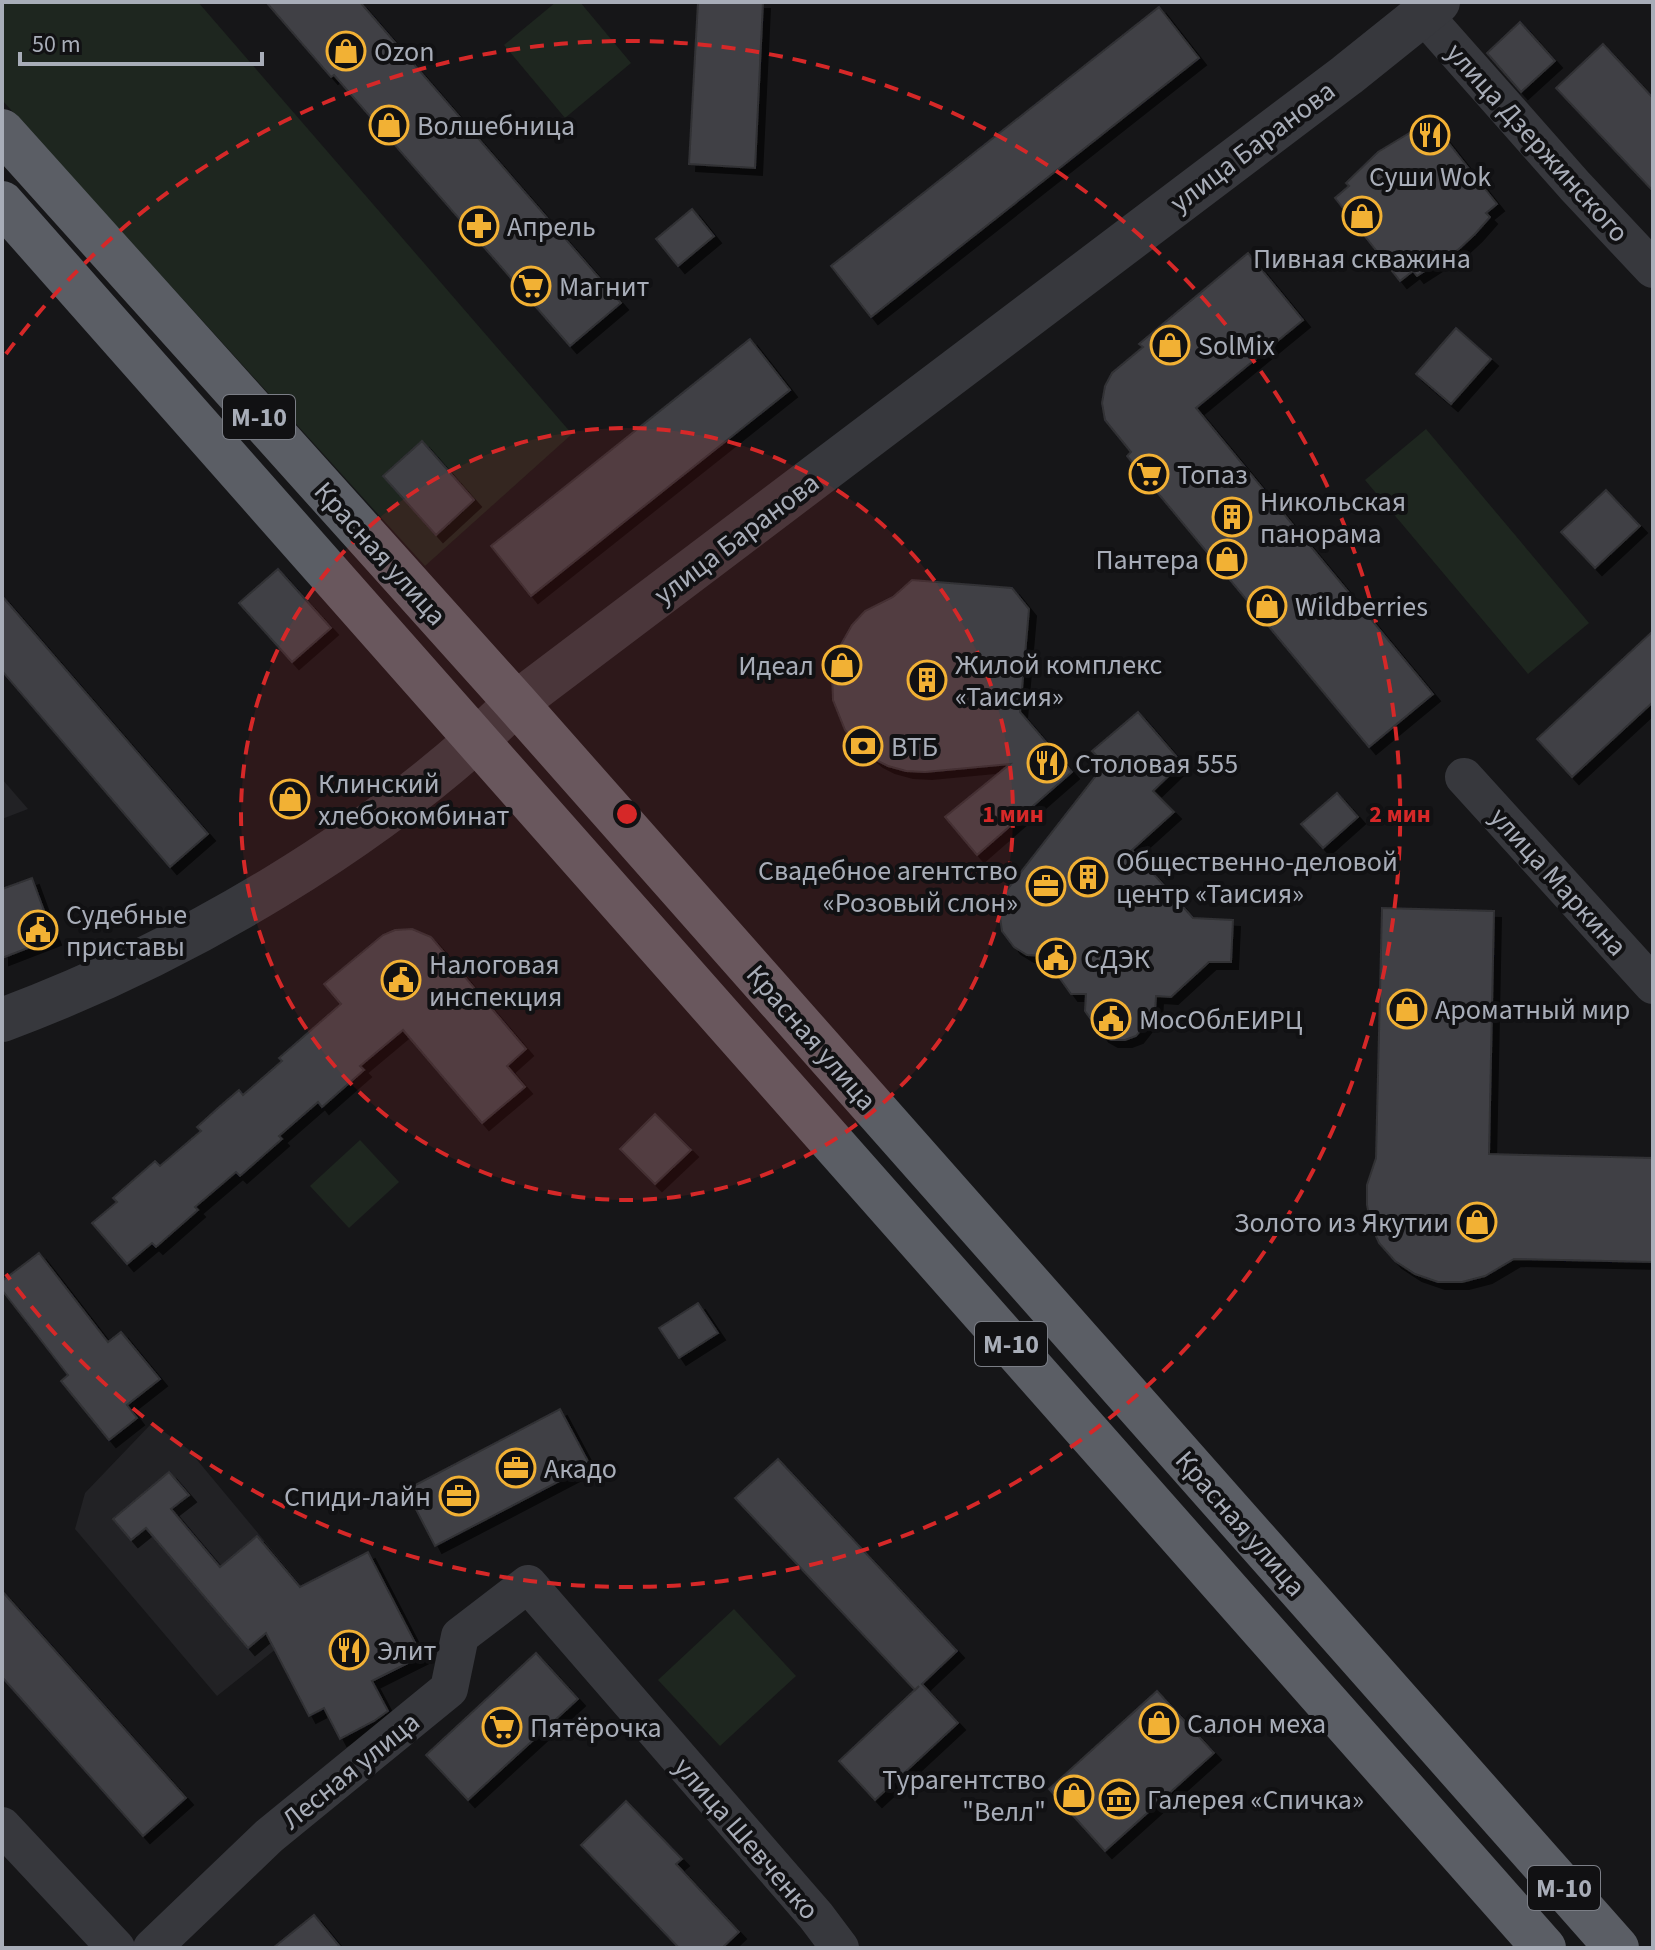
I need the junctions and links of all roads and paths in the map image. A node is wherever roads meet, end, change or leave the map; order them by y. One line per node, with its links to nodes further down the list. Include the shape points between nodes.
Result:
1 (1430, 8): 4 (street, улица Дзержинского, via 1575,186); 5 (street, улица Баранова)
2 (2, 131): 5 (highway, Красная улица / М-10)
3 (2, 203): 6 (highway, Красная улица / М-10)
4 (1653, 269)
5 (516, 703): 6 (street, улица Баранова); 16 (highway, Красная улица / М-10)
6 (478, 741): 9 (street, улица Баранова, via 348,839 237,909 104,979); 15 (highway, Красная улица / М-10)
7 (1464, 777): 8 (street, улица Маркина)
8 (1653, 985)
9 (2, 1020)
10 (528, 1584): 13 (street, Лесная улица, via 460,1636 449,1689 269,1836); 14 (street, улица Шевченко)
11 (2, 1826): 12 (street)
12 (116, 1948)
13 (152, 1948)
14 (840, 1948)
15 (1544, 1948)
16 (1617, 1948)

